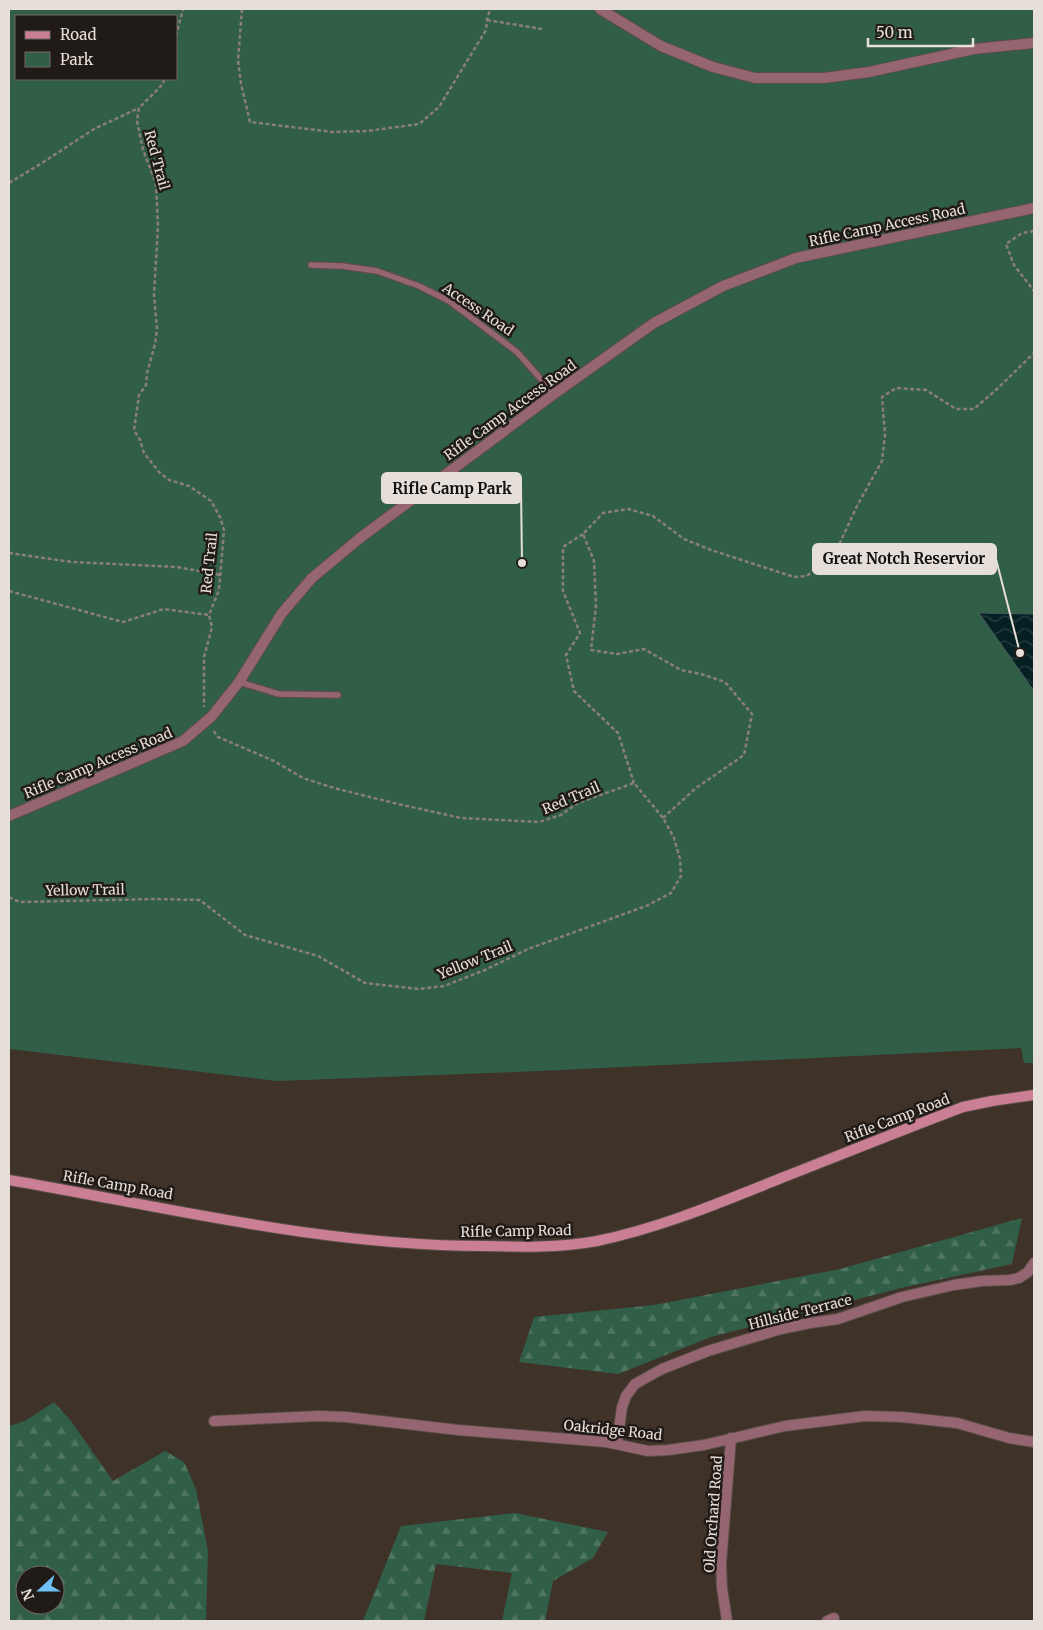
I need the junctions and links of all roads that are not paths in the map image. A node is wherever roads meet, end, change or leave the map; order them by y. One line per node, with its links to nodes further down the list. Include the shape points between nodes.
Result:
1 (600, 9): 2 (street, via 661,46 714,67 756,78 824,78 869,72 974,48)
2 (1034, 43)
3 (1034, 208): 5 (street, Rifle Camp Access Road, via 796,258 723,286 654,323)
4 (311, 265): 5 (lane, Access Road, via 377,271 449,301 517,352)
5 (554, 394): 6 (street, Rifle Camp Access Road, via 360,538 312,578 282,613)
6 (239, 682): 7 (lane, via 279,694); 8 (street, Rifle Camp Access Road, via 207,721 183,741)
7 (338, 695)
8 (9, 816)
9 (1034, 1095): 10 (street, Rifle Camp Road, via 963,1107 678,1219 594,1241 551,1247 405,1244 334,1236)
10 (9, 1180)
11 (1034, 1263): 15 (street, Hillside Terrace, via 1019,1278 963,1284 902,1297 838,1319 781,1329 662,1369 635,1384 626,1396)
12 (214, 1421): 15 (street, Oakridge Road, via 346,1417)
13 (731, 1438): 14 (street, Oakridge Road, via 785,1426 865,1416 957,1423); 15 (street, Oakridge Road, via 668,1450 648,1451); 16 (street, Old Orchard Road, via 721,1564)
14 (1034, 1442)
15 (618, 1444)
16 (727, 1621)

